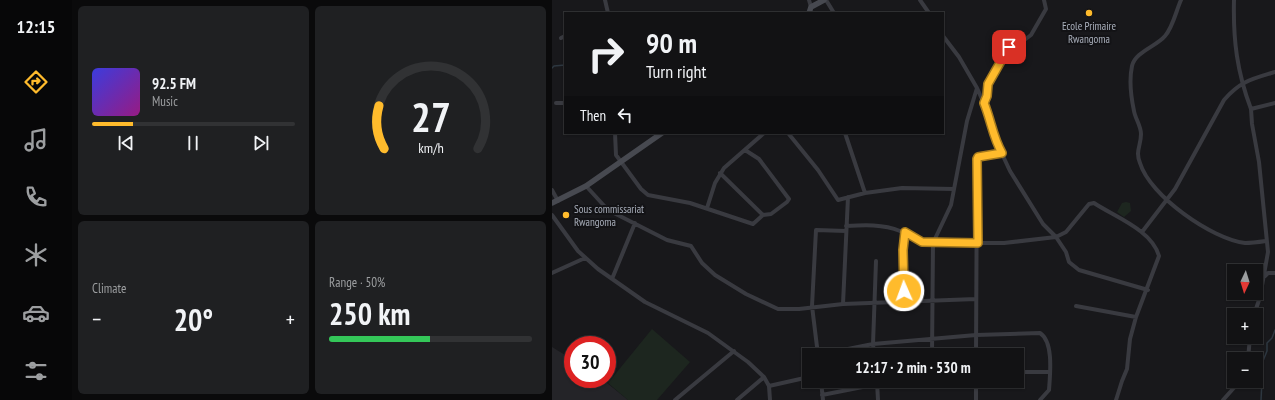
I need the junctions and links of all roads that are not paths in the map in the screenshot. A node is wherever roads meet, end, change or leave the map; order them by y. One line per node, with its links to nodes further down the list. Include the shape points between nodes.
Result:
1 (605, 0): 9 (street)
2 (809, 0): 8 (street)
3 (825, 0): 8 (street); 10 (street)
4 (920, 0): 11 (street)
5 (1044, 0): 18 (street, via 1046,9 1031,35 1009,47 1004,54 988,84)
6 (1181, 0): 35 (street, via 1166,35 1136,59 1132,64 1131,76 1134,110 1141,134 1137,153 1140,166 1152,186)
7 (1234, 0): 14 (street, via 1236,48)
8 (810, 10)
9 (608, 12)
10 (833, 12)
11 (928, 12)
12 (944, 37): 15 (street)
13 (1275, 72): 14 (street)
14 (1241, 83): 20 (street); 35 (street, via 1224,100 1184,174)
15 (978, 88): 18 (street); 31 (street, via 967,121)
16 (556, 103): 17 (street)
17 (564, 103)
18 (984, 103): 27 (street)
19 (1275, 103): 20 (street)
20 (1251, 109): 45 (street)
21 (616, 134): 28 (street, via 616,156)
22 (661, 134): 28 (street)
23 (763, 134): 26 (street)
24 (789, 134): 34 (street, via 838,200)
25 (845, 134): 33 (street)
26 (745, 150): 29 (street); 39 (street, via 759,159 789,199 770,214)
27 (1002, 153): 44 (street, via 1010,171 1043,224); 47 (street, via 977,159)
28 (620, 163): 30 (street); 37 (street, via 648,195)
29 (720, 174): 37 (street); 39 (street)
30 (586, 186): 36 (street); 40 (street, via 604,207)
31 (954, 188): 33 (street, via 902,188); 46 (street, via 951,205)
32 (552, 190): 36 (street)
33 (865, 194): 34 (street)
34 (848, 197): 41 (street)
35 (1166, 200): 43 (street); 45 (street, via 1220,235 1243,242)
36 (555, 202)
37 (707, 208): 39 (street, via 748,223 755,223)
38 (552, 215): 48 (street)
39 (763, 215)
40 (635, 223): 53 (street); 60 (street, via 667,240 691,246 702,263 715,275 766,304 778,309)
41 (846, 229): 42 (street, via 881,226); 58 (street); 60 (street, via 816,230)
42 (905, 232): 46 (street, via 922,242); 57 (street)
43 (1142, 232): 44 (street, via 1091,203 1066,232); 54 (street, via 1159,256)
44 (1056, 237): 47 (street); 54 (street, via 1069,262 1079,270)
45 (1266, 241): 52 (street, via 1268,252)
46 (933, 243): 47 (street); 56 (street)
47 (978, 243): 55 (street)
48 (585, 258): 50 (street); 53 (street)
49 (876, 261): 59 (street)
50 (552, 273)
51 (1275, 273): 52 (street)
52 (1264, 276): 62 (street)
53 (612, 280): 72 (street, via 645,302 708,333)
54 (1148, 290): 63 (street)
55 (976, 299): 56 (street); 64 (street)
56 (932, 301): 57 (street); 65 (street)
57 (904, 302): 59 (street)
58 (843, 304): 59 (street); 60 (street)
59 (875, 304): 66 (street)
60 (812, 306): 67 (street)
61 (1076, 306): 63 (street)
62 (1256, 308)
63 (1136, 317): 91 (street, via 1130,339 1127,369)
64 (976, 334): 65 (street); 71 (street); 74 (street, via 1040,333 1046,338)
65 (932, 338): 66 (street); 70 (street)
66 (873, 344): 68 (street); 69 (street)
67 (817, 348)
68 (853, 348)
69 (873, 348)
70 (932, 348)
71 (976, 348)
72 (734, 351): 75 (street); 84 (street)
73 (1024, 372): 74 (street)
74 (1050, 372): 90 (street, via 1049,390)
75 (764, 376): 77 (street); 85 (street)
76 (802, 379): 77 (street)
77 (769, 386): 86 (street)
78 (822, 388): 83 (street)
79 (852, 388): 83 (street)
80 (877, 388): 88 (street)
81 (976, 388): 89 (street)
82 (1234, 388): 92 (street)
83 (822, 395): 87 (street)
84 (675, 400)
85 (737, 400)
86 (770, 400)
87 (823, 400)
88 (878, 400)
89 (976, 400)
90 (1040, 400)
91 (1116, 400)
92 (1223, 400)

